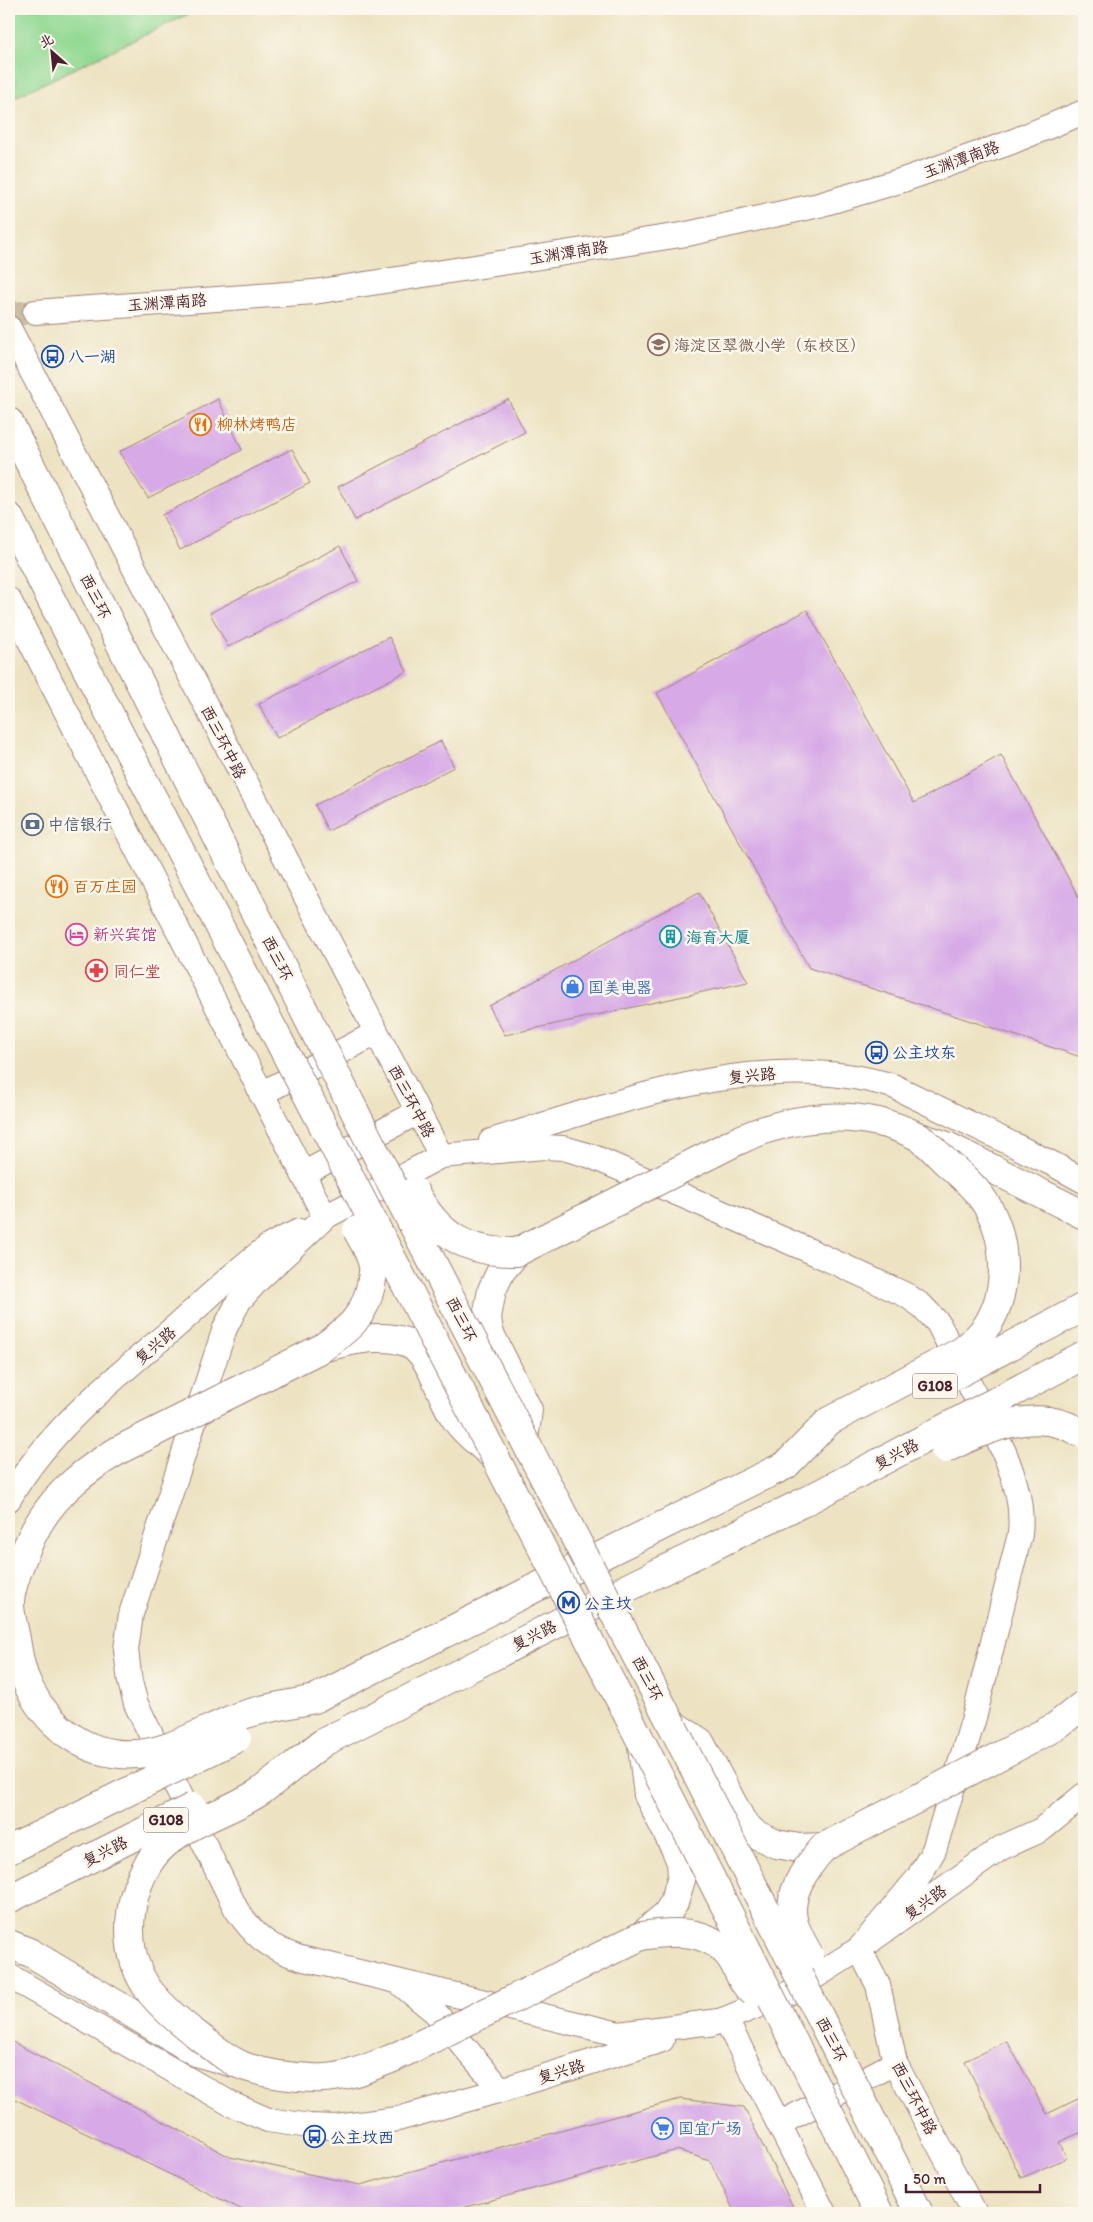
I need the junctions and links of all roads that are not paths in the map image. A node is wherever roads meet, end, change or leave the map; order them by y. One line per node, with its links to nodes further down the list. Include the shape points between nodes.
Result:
1 (1084, 112): 2 (street, 玉渊潭南路, via 903,180 819,205 686,234 314,292)
2 (35, 312)
3 (9, 328): 7 (street, 西三环中路)
4 (9, 422): 11 (highway, 西三环, bridge)
5 (9, 517): 13 (highway, 西三环, bridge)
6 (9, 600): 8 (street)
7 (376, 1033): 8 (street); 9 (street, 西三环中路)
8 (262, 1094): 16 (street)
9 (418, 1112): 12 (street, 西三环中路); 16 (street)
10 (917, 1136): 18 (highway, via 947,1146); 20 (highway, bridge, via 879,1123 831,1117 810,1118 772,1127 735,1142); 27 (highway, bridge, via 969,1183 993,1218 1003,1263 1001,1293 995,1311 976,1339 962,1351 829,1421)
11 (370, 1142): 20 (highway, bridge, via 395,1156 424,1209 445,1231 467,1245 492,1252); 25 (highway, 西三环, bridge)
12 (441, 1156): 14 (street, 复兴路, via 601,1108 715,1079 774,1071 867,1078 893,1086); 19 (street, 复兴路); 42 (street, via 544,1147 579,1152 808,1250 906,1296 922,1306 938,1323 1004,1452 1012,1472 1022,1519 1018,1549 977,1704 934,1850 907,1893)
13 (340, 1159): 22 (highway, bridge, via 338,1193 370,1255 374,1271 368,1302 360,1315); 26 (highway, 西三环, bridge)
14 (1053, 1164): 15 (street, 复兴路); 17 (street, 复兴路)
15 (1084, 1166)
16 (303, 1174): 19 (street)
17 (1084, 1182)
18 (1084, 1215)
19 (325, 1217): 28 (street, 复兴路, via 267,1248 113,1380 59,1431 19,1480); 44 (street, via 239,1301 225,1328 131,1614 126,1650 130,1682 142,1722 249,1929 280,1951)
20 (517, 1252): 25 (highway, via 501,1270 492,1290 487,1317 489,1332 528,1410)
21 (1084, 1307): 27 (highway, G108, bridge)
22 (322, 1348): 26 (highway, bridge, via 366,1337 388,1338 408,1344 420,1352 457,1422); 30 (highway, bridge, via 119,1450 72,1482 55,1500 27,1546)
23 (1084, 1355): 29 (highway, 复兴路 / G108, bridge)
24 (1084, 1435): 29 (highway, bridge, via 1053,1422 1028,1420 1004,1423 976,1433 861,1492)
25 (524, 1439): 33 (highway, 西三环, bridge)
26 (497, 1459): 35 (highway, 西三环, bridge)
27 (786, 1465): 31 (highway, G108)
28 (9, 1499)
29 (802, 1502): 34 (highway, 复兴路 / G108)
30 (9, 1606): 31 (highway, bridge, via 19,1656 40,1707 53,1722 93,1748 130,1755 155,1751 173,1747 238,1716)
31 (314, 1699): 38 (highway, G108, bridge)
32 (1084, 1704): 37 (highway, bridge, via 1054,1727)
33 (671, 1723): 37 (highway, bridge, via 700,1742 743,1823 755,1834 776,1844 799,1848); 45 (highway, 西三环, bridge)
34 (324, 1742): 39 (highway, 复兴路 / G108, bridge); 49 (highway, bridge, via 257,1793 173,1838 158,1850 148,1864 132,1903 132,1946 138,1970 150,1992 188,2029)
35 (642, 1742): 40 (highway, bridge, via 648,1795 676,1850 682,1876 674,1903 666,1915); 46 (highway, 西三环, bridge)
36 (1084, 1795): 42 (street, 复兴路, via 1041,1830 1001,1848)
37 (824, 1847): 45 (highway, bridge, via 800,1878 791,1911 810,1957)
38 (9, 1850)
39 (9, 1899)
40 (641, 1936): 46 (highway, bridge, via 674,1931 699,1935 718,1945 730,1957 746,1987); 49 (highway, bridge, via 393,2058 360,2071 315,2078)
41 (9, 1944): 49 (highway, bridge, via 31,1953 196,2052)
42 (859, 1949): 47 (street, 复兴路, via 789,1993); 48 (street, 西三环中路, via 878,1985)
43 (9, 1976): 50 (street, 复兴路, via 231,2104 268,2120 336,2127 398,2119)
44 (400, 1983): 47 (street, via 619,2034); 50 (street, via 435,2012)
45 (811, 1998): 54 (highway, 西三环, bridge)
46 (779, 2010): 53 (highway, 西三环, bridge)
47 (726, 2020): 50 (street, 复兴路); 51 (street)
48 (895, 2063): 51 (street); 55 (street, 西三环中路)
49 (244, 2066)
50 (501, 2090)
51 (779, 2124): 52 (street)
52 (824, 2213)
53 (879, 2213)
54 (920, 2213)
55 (975, 2213)

